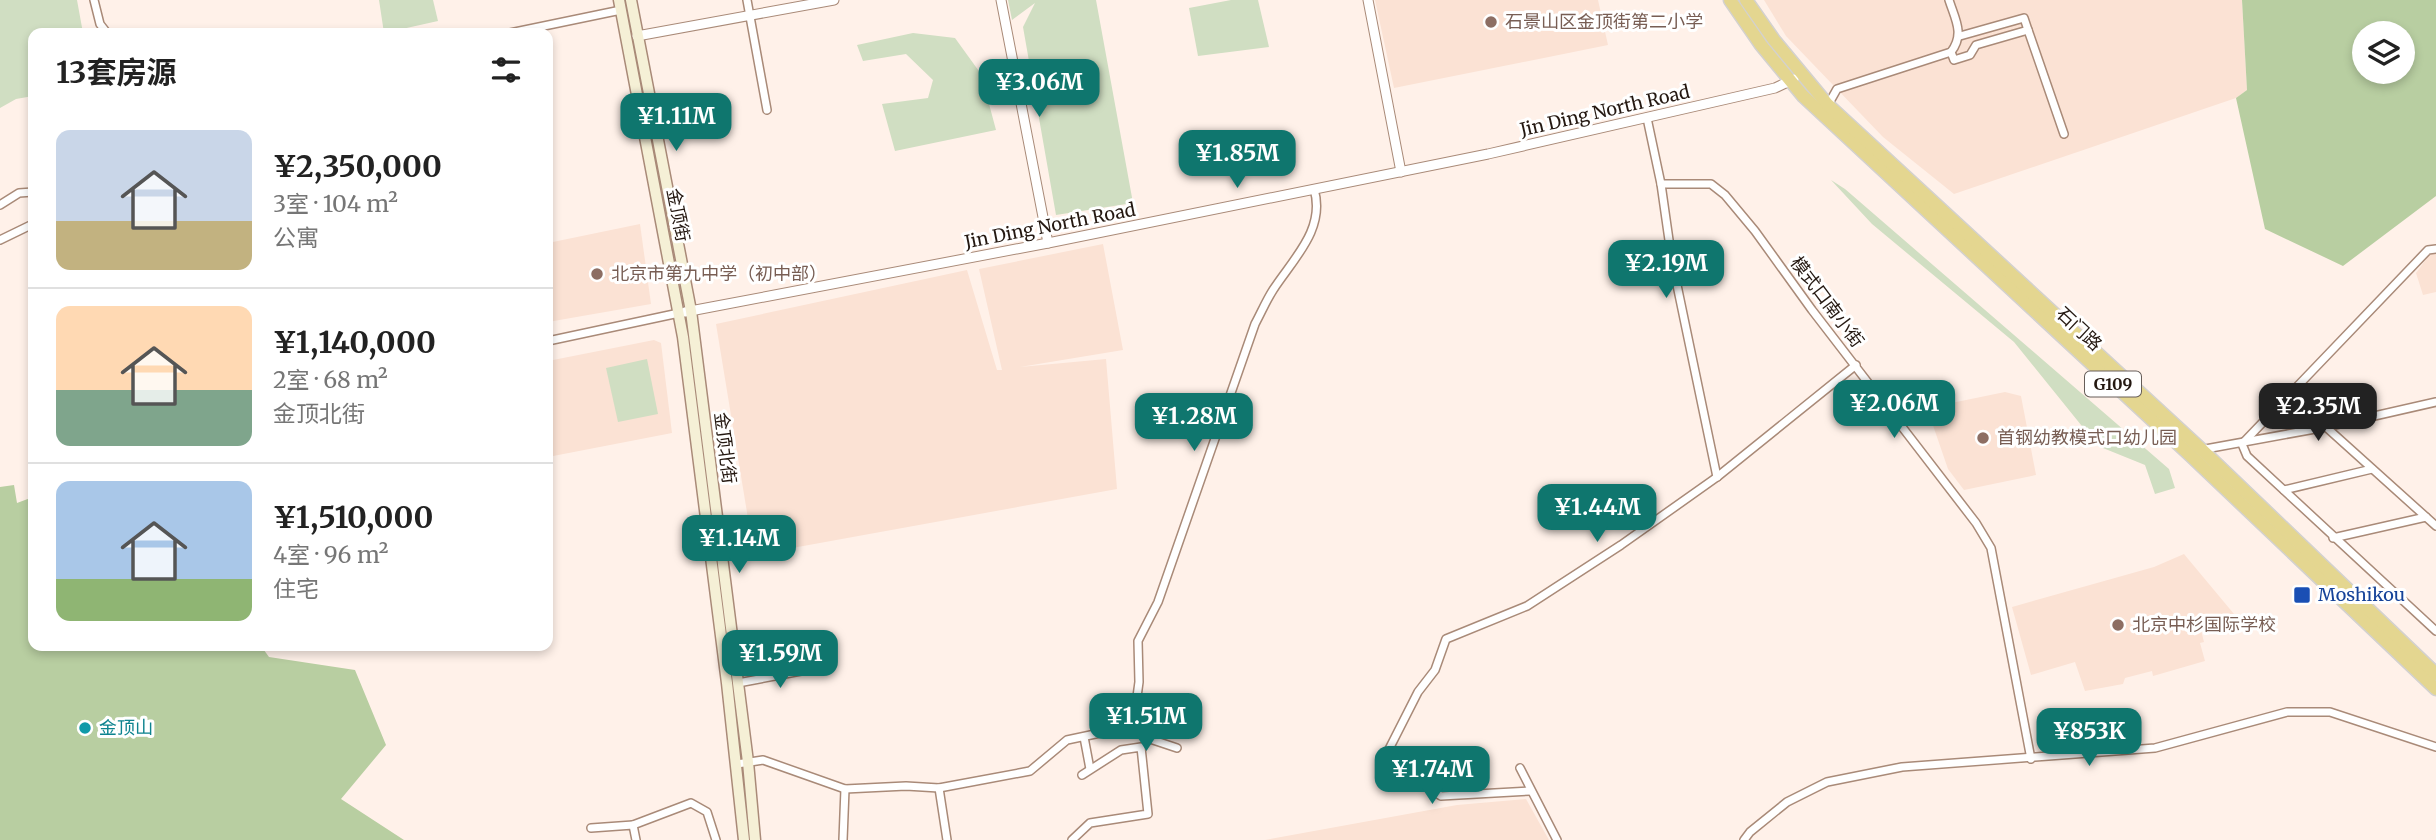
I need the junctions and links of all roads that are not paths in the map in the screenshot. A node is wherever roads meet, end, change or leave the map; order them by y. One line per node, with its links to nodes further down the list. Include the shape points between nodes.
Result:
1 (94, 0): 13 (street)
2 (631, 0): 16 (main road, 金顶街)
3 (747, 0): 12 (street)
4 (834, 0): 12 (street)
5 (1001, 0): 32 (street)
6 (1368, 0): 25 (street)
7 (1730, 0): 20 (highway, G109)
8 (1746, 0): 19 (highway, G109)
9 (1961, 0): 10 (street)
10 (1949, 1): 17 (street)
11 (620, 5): 14 (street); 34 (main road, 金顶街)
12 (750, 14): 16 (street); 22 (street)
13 (103, 28)
14 (529, 28)
15 (2028, 30): 17 (street, via 2024,18); 18 (street, via 1976,45 1970,55 1954,60); 24 (street)
16 (637, 36): 34 (main road, 金顶街)
17 (1960, 36): 18 (street)
18 (1951, 52): 21 (street, via 1838,89)
19 (1801, 74): 20 (street, Jin Ding North Road); 21 (highway, 石门路 / G109)
20 (1789, 81): 23 (street, Jin Ding North Road); 40 (highway, 石门路 / G109, via 1933,218)
21 (1828, 105): 40 (highway, 石门路 / G109)
22 (767, 110)
23 (1647, 118): 25 (street, Jin Ding North Road); 26 (street)
24 (2064, 134)
25 (1401, 172): 27 (street, Jin Ding North Road)
26 (1661, 184): 36 (street, 模式口南小街, via 1711,184 1725,195); 42 (street, via 1672,261)
27 (1314, 189): 32 (street, Jin Ding North Road); 52 (street, via 1318,208 1310,237 1271,292 1255,324 1158,602 1138,641)
28 (28, 192): 29 (street)
29 (0, 205)
30 (28, 226): 31 (street)
31 (0, 240)
32 (1048, 243): 34 (street, Jin Ding North Road)
33 (2436, 249): 39 (street, via 2428,250)
34 (685, 312): 35 (street, Jin Ding North Road); 50 (main road, 金顶北街); 57 (main road, 金顶北街)
35 (553, 340)
36 (1856, 365): 42 (street); 56 (street, 模式口南小街, via 1990,548)
37 (2436, 402): 38 (street)
38 (2326, 428): 39 (street); 41 (street)
39 (2242, 444): 40 (street); 43 (street, via 2247,456)
40 (2196, 452): 49 (highway, 石门路 / G109); 51 (highway, 石门路 / G109)
41 (2372, 469): 43 (street); 44 (street)
42 (1717, 477): 63 (street, via 1527,606 1446,639 1435,670 1418,692 1384,759 1401,774 1424,773 1428,788 1441,796)
43 (2284, 491): 46 (street)
44 (2426, 517): 45 (street); 46 (street)
45 (2436, 526)
46 (2333, 538): 47 (street)
47 (2436, 631)
48 (817, 668): 50 (street)
49 (2436, 674)
50 (738, 683): 57 (main road, 金顶北街)
51 (2436, 689)
52 (1133, 726): 53 (street); 55 (street, via 1147,738)
53 (1084, 737): 59 (street); 61 (street, via 1067,740 1030,771)
54 (2436, 747): 56 (street, via 2330,712 2287,712 2155,748)
55 (1177, 748)
56 (2031, 759): 74 (street, via 1902,767 1827,782 1787,802)
57 (742, 763): 62 (street, via 763,760); 68 (main road, 金顶北街); 69 (main road, 金顶北街)
58 (1520, 768): 63 (street)
59 (1090, 769): 60 (street); 72 (street, via 1121,750 1141,747 1148,814 1090,823)
60 (1082, 775)
61 (939, 788): 62 (street); 71 (street)
62 (845, 789): 70 (street)
63 (1530, 791): 73 (street)
64 (634, 825): 65 (street); 66 (street); 67 (street, via 691,803 707,812)
65 (591, 828)
66 (636, 840)
67 (716, 840)
68 (744, 840)
69 (755, 840)
70 (844, 840)
71 (947, 840)
72 (1072, 840)
73 (1557, 840)
74 (1744, 840)

